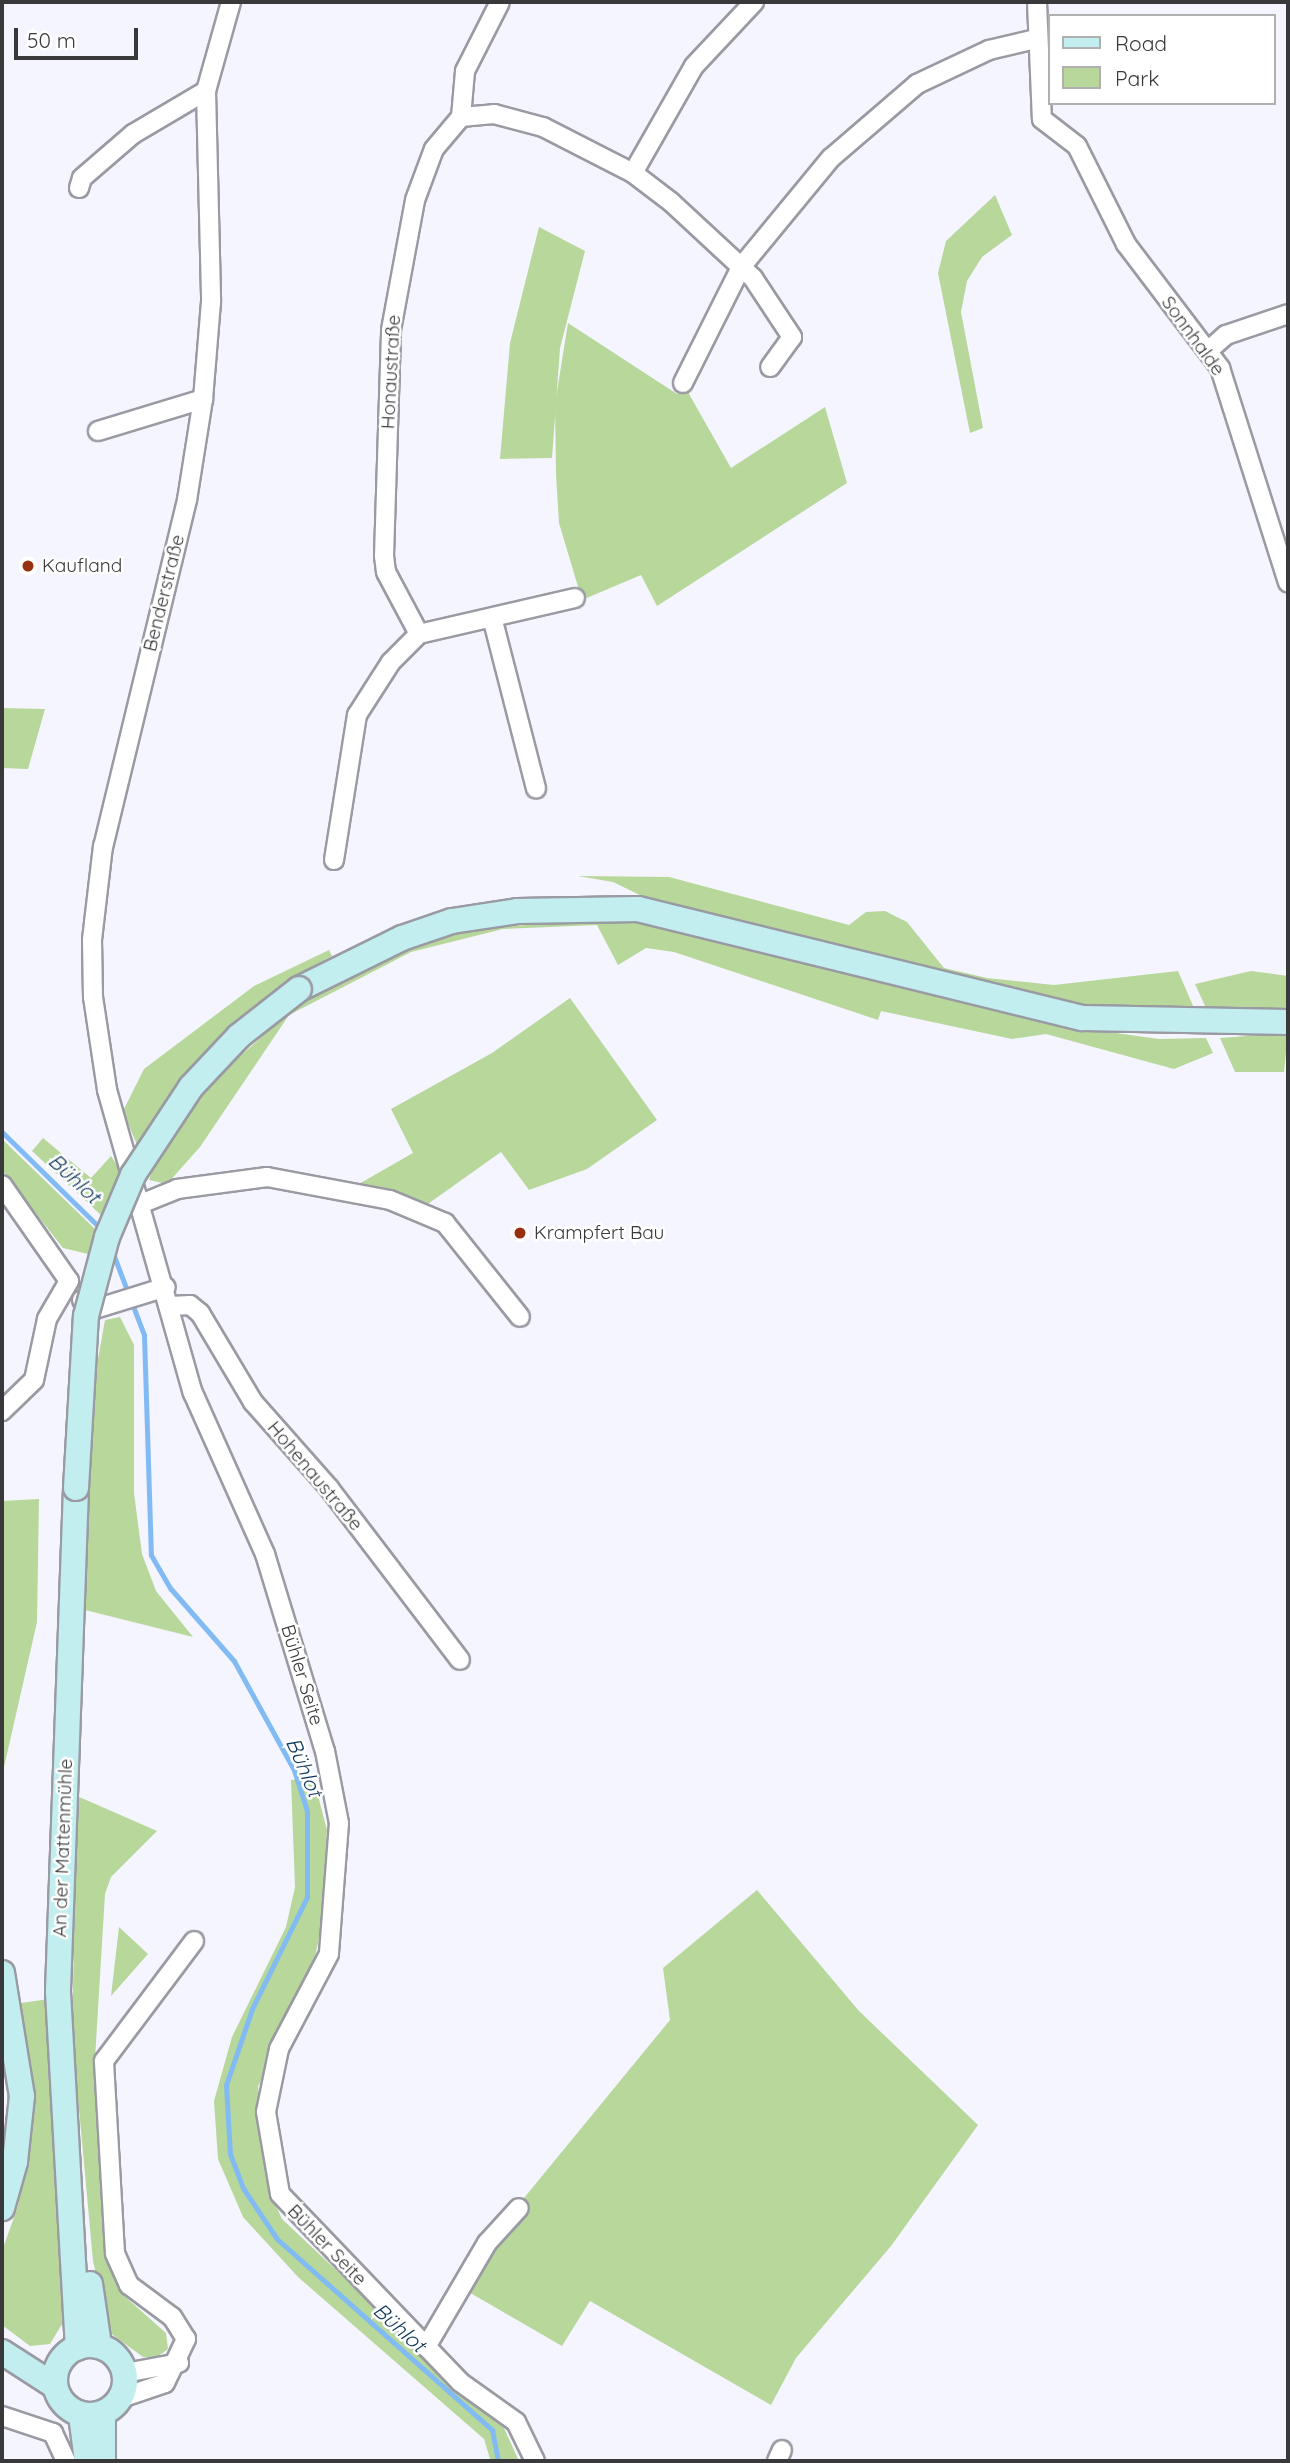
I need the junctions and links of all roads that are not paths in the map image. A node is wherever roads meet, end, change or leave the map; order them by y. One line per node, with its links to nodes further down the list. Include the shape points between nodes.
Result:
1 (231, 2): 6 (street, Benderstraße)
2 (500, 2): 7 (street, via 465,71)
3 (754, 2): 8 (street, via 694,66)
4 (1037, 2): 5 (street)
5 (1036, 39): 10 (street, via 989,50 917,84 831,158); 12 (street, Sonnhalde, via 1042,119 1077,146 1126,244)
6 (206, 91): 9 (street, via 133,134 82,178); 15 (street, Benderstraße, via 211,302)
7 (461, 117): 8 (street, via 520,118); 20 (street, Honaustraße, via 434,149 415,200 391,330 384,556 386,572)
8 (633, 173): 10 (street)
9 (79, 188)
10 (741, 267): 13 (street, via 792,337); 14 (street)
11 (1288, 314): 12 (street, via 1226,335)
12 (1208, 351): 17 (street, Sonnhalde, via 1235,401 1268,534)
13 (770, 367)
14 (683, 383)
15 (203, 399): 16 (street); 24 (street, Benderstraße, via 187,500 95,894 93,997)
16 (97, 431)
17 (1288, 583)
18 (575, 598): 19 (street)
19 (493, 621): 20 (street); 21 (street)
20 (419, 634): 22 (street, via 370,689 357,715)
21 (536, 789)
22 (334, 860)
23 (1278, 1022): 38 (main road, An der Mattenmühle, bridge, via 1149,1023 1013,1003 638,909 517,911 453,922 402,938 299,989 239,1036 191,1087 133,1175 107,1237 86,1316 58,1992)
24 (107, 1090): 26 (street, Bühler Seite)
25 (2, 1185): 31 (street, via 69,1282 47,1319 34,1380)
26 (143, 1203): 27 (street, Bühler Seite); 30 (street, via 177,1189 267,1177 390,1200 445,1223)
27 (166, 1287): 28 (street, via 95,1309); 29 (street, Bühler Seite)
28 (79, 1298)
29 (171, 1306): 32 (street, Hohenaustraße, via 190,1305 200,1313 253,1402 329,1488); 37 (street, Bühler Seite, via 207,1435 265,1554 325,1752 338,1823 329,1954 279,2049 267,2112 273,2164 291,2212)
30 (520, 1317)
31 (2, 1410)
32 (460, 1660)
33 (194, 1941): 40 (street, via 109,2051 102,2076 115,2253 130,2285 182,2328 185,2352)
34 (2, 1973): 35 (main road, via 22,2096 15,2162)
35 (2, 2208)
36 (519, 2208): 37 (street, via 486,2243)
37 (426, 2347): 47 (street, Bühler Seite, via 460,2382 516,2422)
38 (79, 2351): 39 (main road); 41 (main road); 42 (main road, via 120,2361)
39 (6, 2356): 41 (main road)
40 (178, 2363): 42 (street); 42 (street, via 155,2390)
41 (55, 2386): 42 (main road, via 60,2399)
42 (108, 2400): 45 (main road); 46 (main road)
43 (2, 2416): 44 (street, via 53,2433)
44 (66, 2461)
45 (87, 2461)
46 (103, 2461)
47 (535, 2461)

